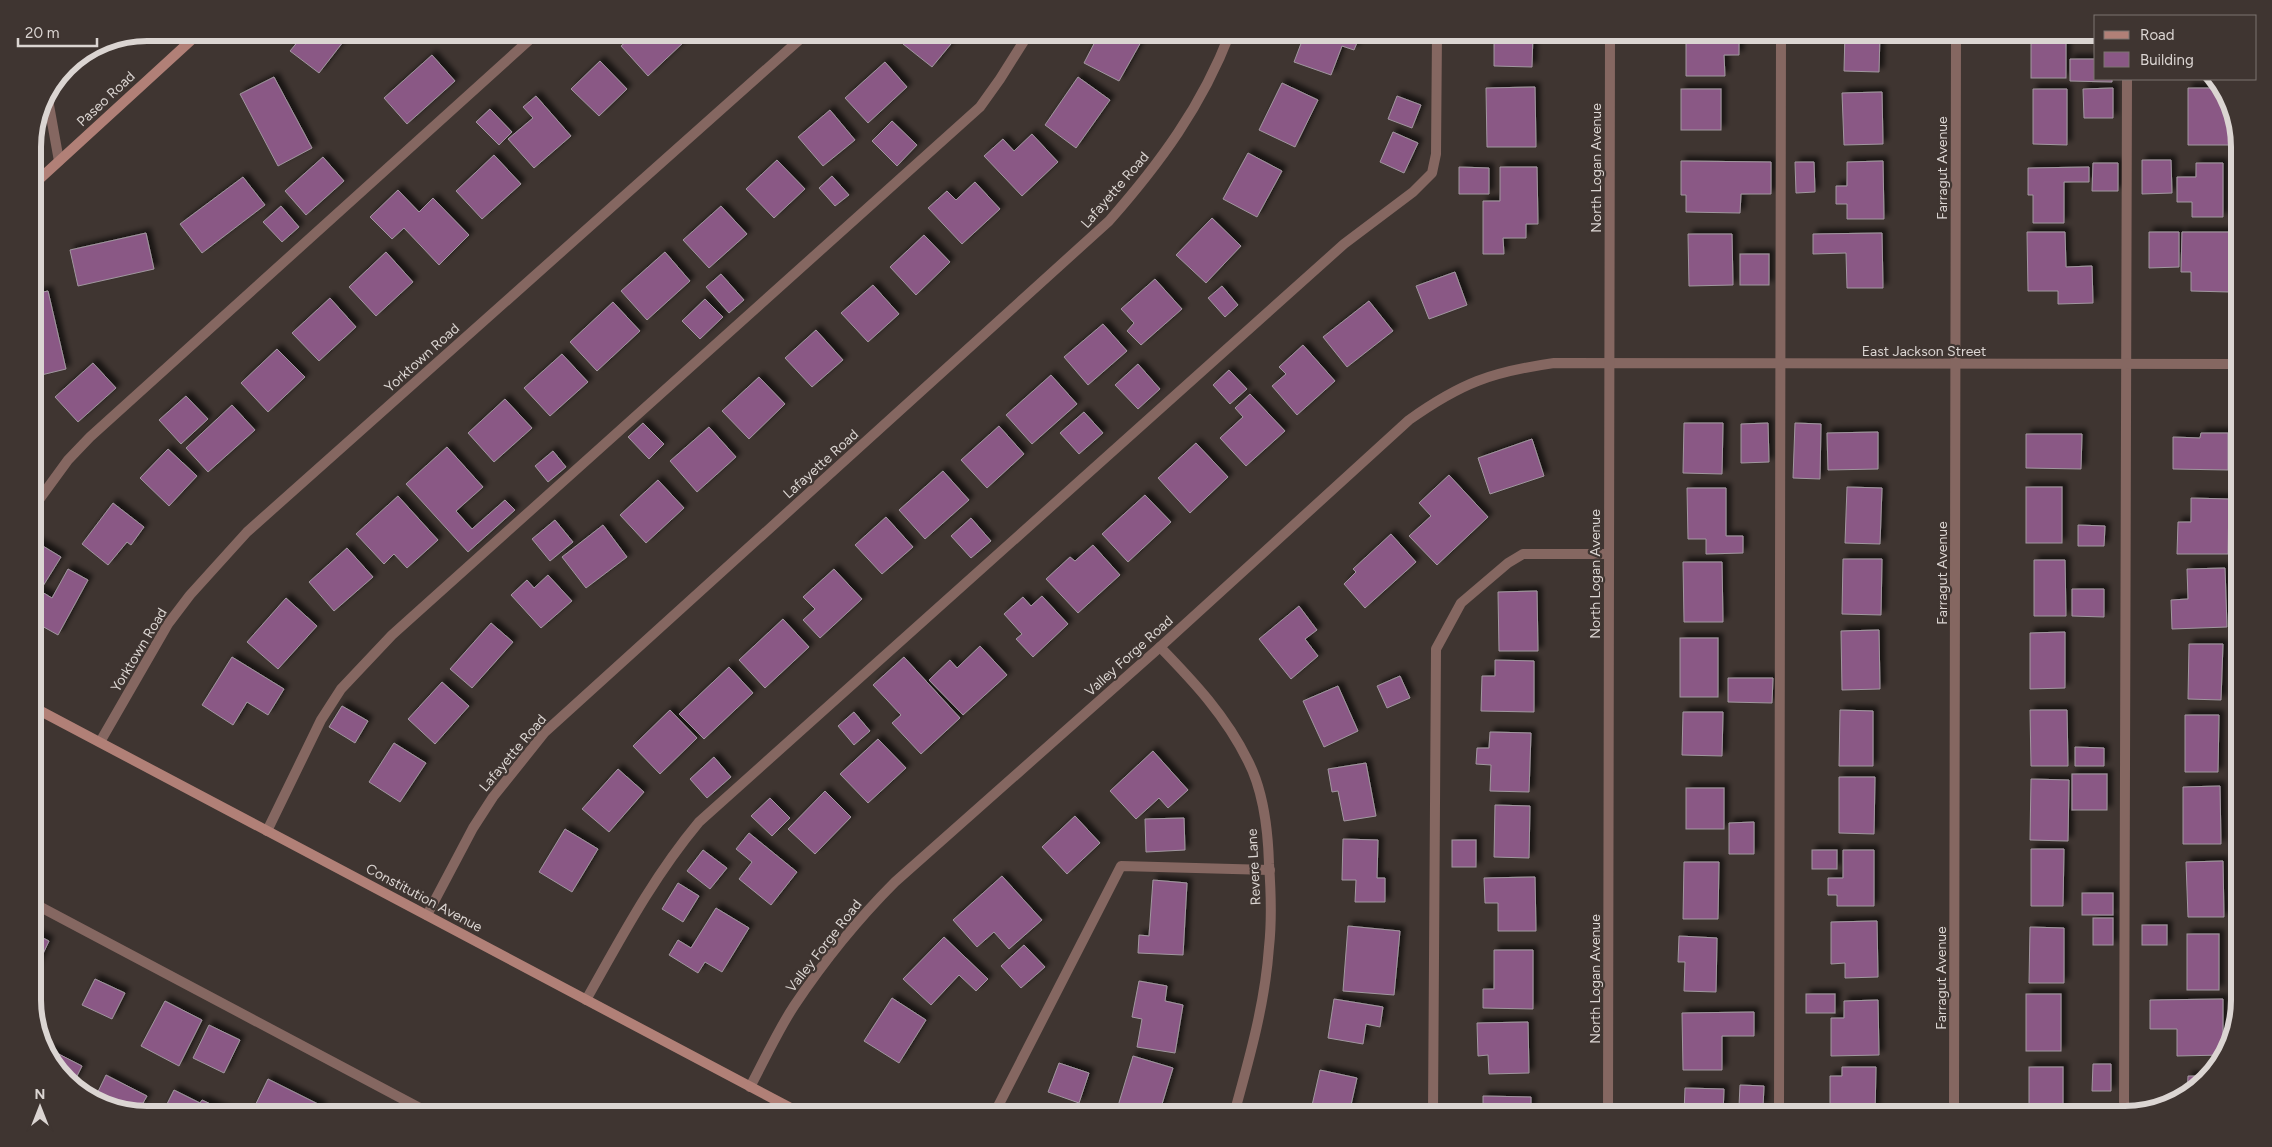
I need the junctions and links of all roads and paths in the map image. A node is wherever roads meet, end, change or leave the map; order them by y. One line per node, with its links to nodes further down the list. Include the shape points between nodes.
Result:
1 (189, 41): 12 (main road, Paseo Road)
2 (527, 41): 19 (street, via 90,436)
3 (797, 41): 23 (street, Yorktown Road, via 247,532 168,624)
4 (1023, 41): 24 (street, via 980,107 365,662 341,689 321,720)
5 (1226, 41): 27 (street, Lafayette Road, via 1187,122 1109,221 545,732 493,797 473,828)
6 (1437, 41): 28 (street, via 1436,154 1432,173 1413,192 1344,244 699,822 671,855 645,895)
7 (1610, 41): 14 (street, North Logan Avenue)
8 (1781, 41): 15 (street)
9 (1956, 41): 18 (street, Farragut Avenue)
10 (2128, 80): 16 (street)
11 (49, 107): 12 (street)
12 (59, 161): 13 (main road, Paseo Road)
13 (41, 178)
14 (1608, 364): 15 (street, East Jackson Street); 20 (street, North Logan Avenue); 21 (street, Valley Forge Road, via 1554,363 1519,368 1478,379 1442,396 1409,420)
15 (1779, 364): 18 (street, East Jackson Street); 36 (street)
16 (2126, 364): 17 (street, East Jackson Street); 18 (street, East Jackson Street); 38 (street)
17 (2231, 364)
18 (1956, 365): 37 (street, Farragut Avenue)
19 (41, 497)
20 (1608, 554): 34 (street, via 1524,554 1508,563 1460,603 1436,649); 35 (street, North Logan Avenue)
21 (1160, 647): 25 (street, Revere Lane, via 1228,724 1249,762 1261,797); 29 (street, Valley Forge Road, via 931,850 858,920 793,1008)
22 (41, 711): 23 (main road, Constitution Avenue)
23 (100, 742): 24 (main road, Constitution Avenue)
24 (267, 831): 27 (main road, Constitution Avenue)
25 (1270, 870): 32 (street, via 1121,866); 33 (street, Revere Lane, via 1269,948 1259,1013)
26 (41, 907): 30 (street)
27 (427, 915): 28 (main road, Constitution Avenue)
28 (586, 1000): 29 (main road, Constitution Avenue)
29 (750, 1087): 31 (main road, Constitution Avenue)
30 (416, 1106)
31 (787, 1106)
32 (998, 1106)
33 (1236, 1106)
34 (1433, 1106)
35 (1608, 1106)
36 (1779, 1106)
37 (1954, 1106)
38 (2124, 1106)

